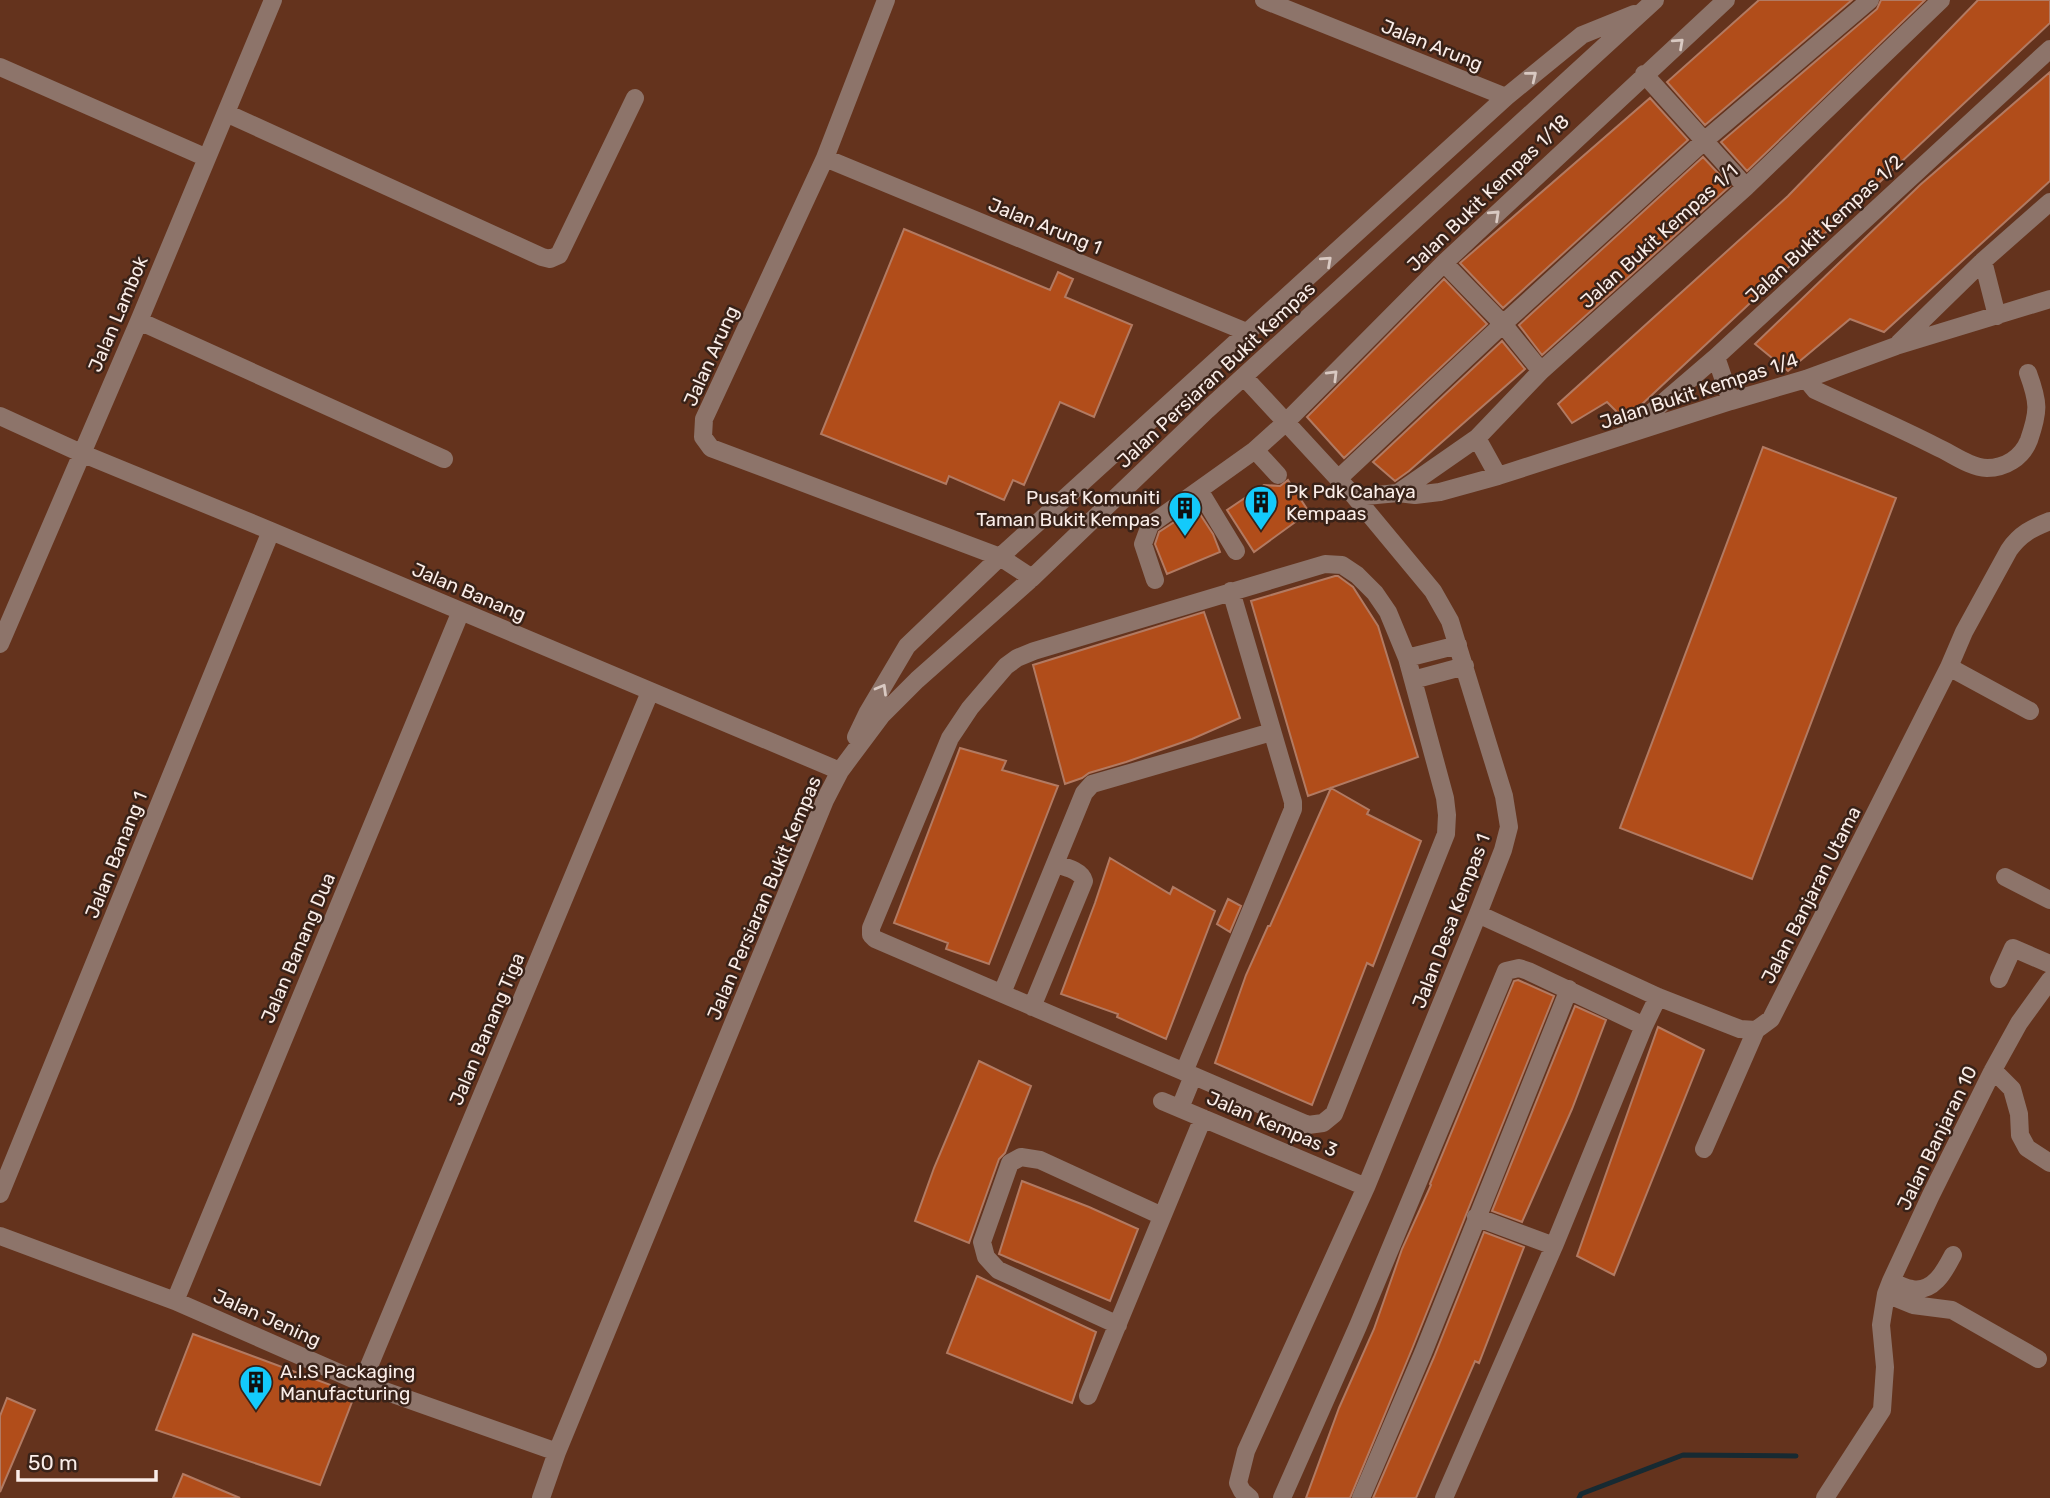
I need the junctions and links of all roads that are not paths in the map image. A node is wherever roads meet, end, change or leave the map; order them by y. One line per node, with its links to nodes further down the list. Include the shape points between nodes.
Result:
1 (273, 0): 13 (street, Jalan Lambok)
2 (886, 0): 16 (street, Jalan Arung)
3 (1265, 0): 11 (street, Jalan Arung)
4 (1726, 0): 10 (street, Jalan Bukit Kempas 1/18, one-way to 4)
5 (1870, 0): 14 (street)
6 (1941, 0): 17 (street, Jalan Bukit Kempas 1/1)
7 (1650, 5): 11 (street, one-way to 7, via 1582,35); 30 (street, Jalan Persiaran Bukit Kempas)
8 (2050, 49): 27 (street, Jalan Bukit Kempas 1/2)
9 (0, 68): 15 (street)
10 (1644, 74): 14 (street); 20 (street, Jalan Bukit Kempas 1/18, one-way to 10)
11 (1506, 97): 25 (street, one-way to 11)
12 (635, 98): 13 (street, via 559,255 551,259)
13 (226, 113): 15 (street, Jalan Lambok)
14 (1704, 141): 17 (street); 24 (street)
15 (207, 158): 23 (street, Jalan Lambok)
16 (825, 158): 25 (street, Jalan Arung 1); 49 (street, Jalan Arung, via 704,419 703,437 711,448)
17 (1746, 187): 28 (street, Jalan Bukit Kempas 1/1)
18 (2050, 202): 19 (street)
19 (1983, 261): 22 (street); 26 (street)
20 (1444, 262): 24 (street); 34 (street, Jalan Bukit Kempas 1/18, one-way to 20)
21 (2050, 299): 22 (street, Jalan Bukit Kempas 1/4)
22 (1997, 316): 26 (street, Jalan Bukit Kempas 1/4)
23 (139, 321): 38 (street, Jalan Lambok); 39 (street)
24 (1503, 324): 28 (street); 42 (street)
25 (1249, 333): 49 (street)
26 (1896, 346): 31 (street, Jalan Bukit Kempas 1/4)
27 (1716, 357): 32 (street); 35 (street, Jalan Bukit Kempas 1/2)
28 (1541, 371): 36 (street, Jalan Bukit Kempas 1/1)
29 (2028, 373): 31 (street, via 2037,417 2026,446 2010,464 1986,468 1964,462 1815,390)
30 (1244, 377): 34 (street, Jalan Desa Kempas 1); 50 (street, Jalan Persiaran Bukit Kempas)
31 (1806, 379): 32 (street, Jalan Bukit Kempas 1/4)
32 (1731, 401): 35 (street, Jalan Bukit Kempas 1/4)
33 (0, 416): 38 (street, Jalan Banang)
34 (1285, 423): 37 (street, Jalan Bukit Kempas 1/18); 42 (street, Jalan Desa Kempas 1)
35 (1623, 437): 41 (street, Jalan Bukit Kempas 1/4)
36 (1477, 438): 41 (street); 44 (street, Jalan Bukit Kempas 1/1)
37 (1255, 450): 40 (street); 43 (street, Jalan Bukit Kempas 1/18)
38 (81, 453): 47 (street, Jalan Banang); 54 (street, Jalan Lambok)
39 (444, 459)
40 (1278, 475)
41 (1498, 476): 44 (street, Jalan Bukit Kempas 1/4, via 1440,492)
42 (1338, 480): 45 (street, Jalan Desa Kempas 1)
43 (1199, 490): 48 (street); 51 (street, Jalan Bukit Kempas 1/18, via 1150,525 1143,544)
44 (1398, 493): 45 (street, Jalan Bukit Kempas 1/4)
45 (1355, 497): 55 (street, Jalan Desa Kempas 1, via 1433,591)
46 (2050, 520): 58 (street, Jalan Banjaran Utama, via 2030,528 2009,550)
47 (271, 531): 53 (street, Jalan Banang); 85 (street, Jalan Banang 1)
48 (1236, 551)
49 (1000, 557): 50 (street, Jalan Arung); 63 (street, one-way to 49, via 907,646)
50 (1032, 578): 63 (street, Jalan Persiaran Bukit Kempas, via 881,716)
51 (1155, 580)
52 (1231, 590): 56 (street, via 1325,564 1342,565 1375,593); 62 (street); 72 (street, via 1017,658 970,708 950,738 871,935)
53 (461, 611): 60 (street, Jalan Banang); 92 (street, Jalan Banang Dua)
54 (0, 643)
55 (1458, 645): 56 (street); 57 (street, Jalan Desa Kempas 1)
56 (1407, 658): 59 (street)
57 (1465, 666): 59 (street); 67 (street, Jalan Desa Kempas 1, via 1509,827)
58 (1949, 667): 61 (street); 76 (street, Jalan Banjaran Utama, via 1771,1019)
59 (1413, 680): 78 (street, via 1445,798 1446,834 1334,1114 1323,1123 1308,1125)
60 (650, 692): 63 (street, Jalan Banang); 95 (street, Jalan Banang Tiga)
61 (2030, 711)
62 (1272, 733): 64 (street, via 1092,784); 78 (street, via 1293,809)
63 (840, 771): 97 (street, Jalan Persiaran Bukit Kempas)
64 (1055, 864): 72 (street); 74 (street, via 1079,873 1084,881)
65 (2005, 877): 66 (street)
66 (2050, 900)
67 (1478, 914): 73 (street); 84 (street, Jalan Desa Kempas 1)
68 (2050, 964): 69 (street, via 2013,948)
69 (1999, 979)
70 (2049, 987): 77 (street, Jalan Banjaran 10, via 2019,1023)
71 (1569, 989): 75 (street); 87 (street); 100 (street, via 1519,968 1506,971)
72 (1002, 993): 74 (street)
73 (1658, 997): 75 (street); 76 (street, via 1740,1029)
74 (1032, 1007): 78 (street)
75 (1644, 1026): 89 (street)
76 (1756, 1030): 82 (street, Jalan Banjaran Utama)
77 (1993, 1070): 83 (street, via 2012,1089 2020,1135 2027,1148); 91 (street, Jalan Banjaran 10)
78 (1189, 1074): 80 (street)
79 (1162, 1101): 80 (street, Jalan Kempas 3)
80 (1180, 1108): 81 (street, Jalan Kempas 3)
81 (1203, 1118): 84 (street, Jalan Kempas 3); 86 (street)
82 (1704, 1149)
83 (2050, 1163)
84 (1366, 1187): 99 (street, Jalan Desa Kempas 1, via 1246,1451 1238,1483)
85 (0, 1194)
86 (1162, 1216): 93 (street); 93 (street, via 1040,1160 1021,1157 1010,1163 982,1242 986,1257 998,1270)
87 (1476, 1217): 89 (street); 101 (street)
88 (0, 1236): 92 (street, Jalan Jening)
89 (1554, 1246): 102 (street)
90 (1953, 1255): 91 (street, via 1939,1279 1925,1288)
91 (1889, 1288): 94 (street, via 1913,1305 1952,1310); 103 (street, Jalan Banjaran 10, via 1881,1325 1885,1367 1882,1410)
92 (175, 1301): 95 (street, Jalan Jening)
93 (1118, 1325): 96 (street)
94 (2038, 1359)
95 (362, 1383): 97 (street, Jalan Jening)
96 (1088, 1396)
97 (557, 1452): 98 (street, Jalan Persiaran Bukit Kempas)
98 (541, 1498)
99 (1250, 1498)
100 (1282, 1498)
101 (1361, 1498)
102 (1444, 1498)
103 (1825, 1498)

